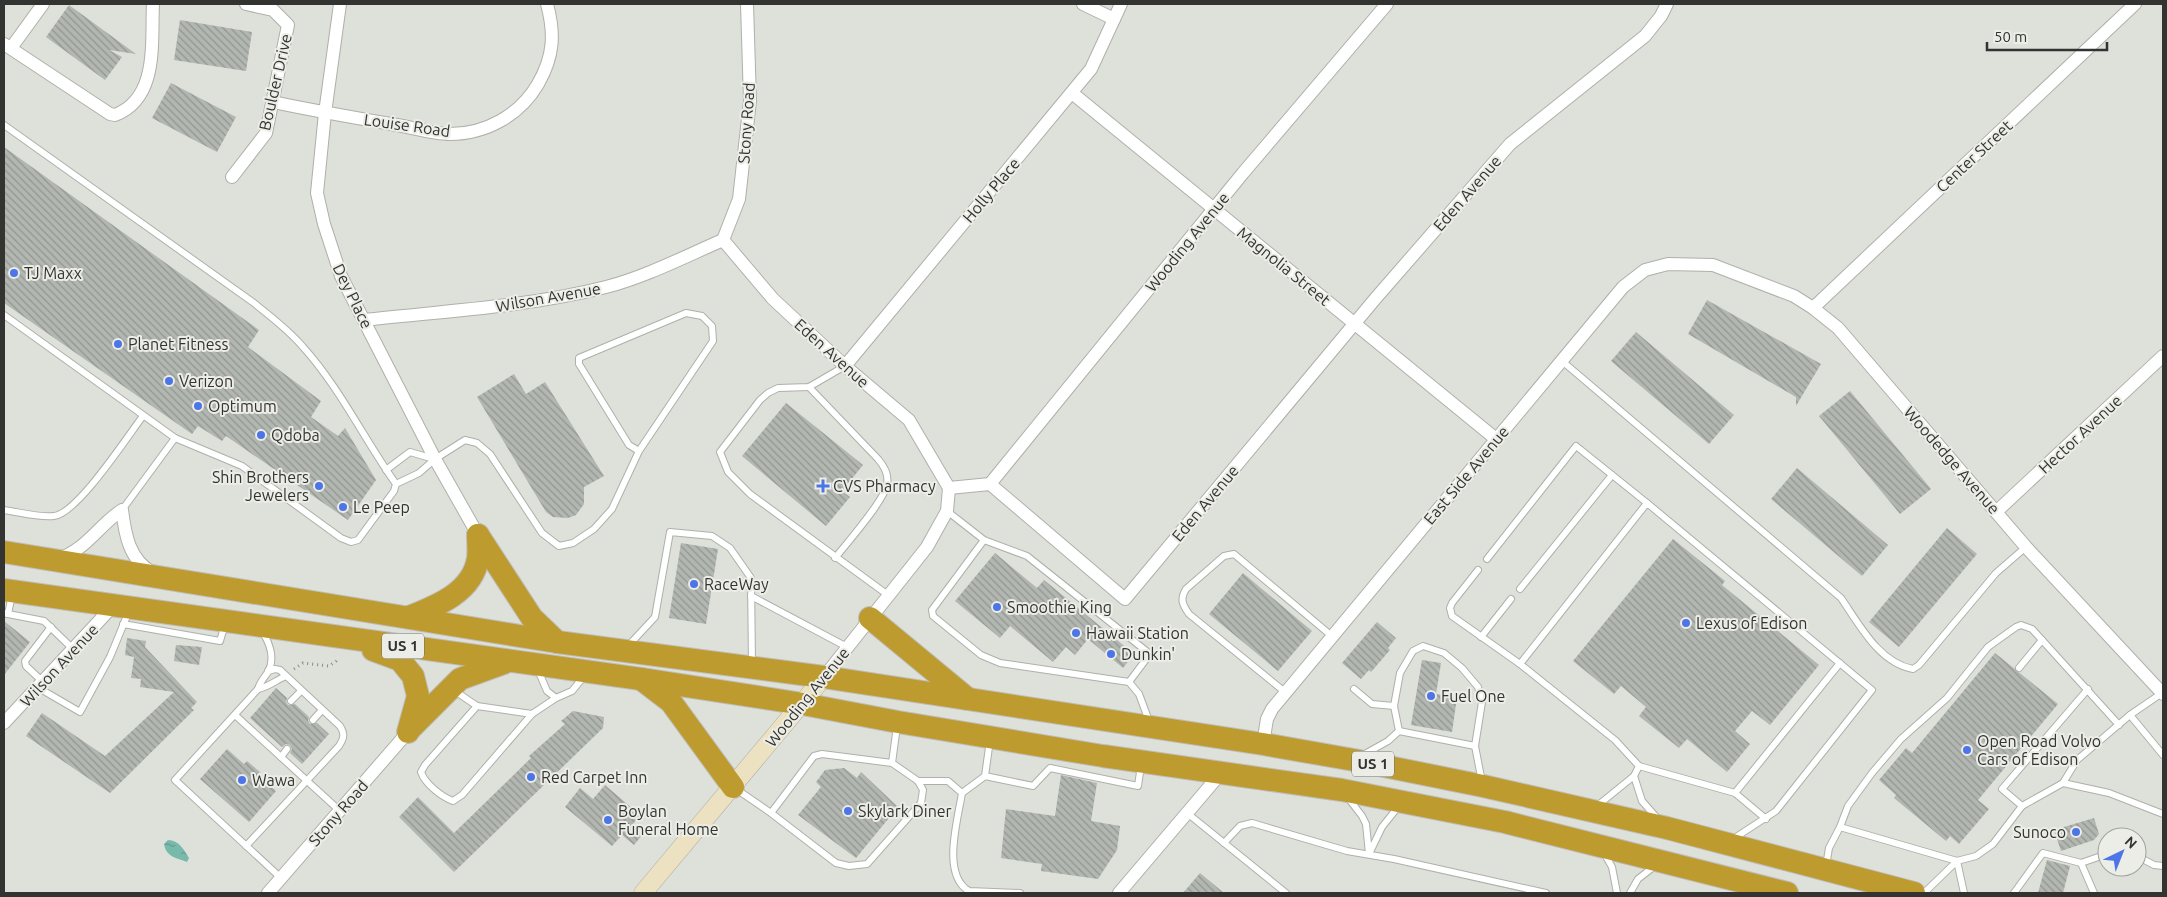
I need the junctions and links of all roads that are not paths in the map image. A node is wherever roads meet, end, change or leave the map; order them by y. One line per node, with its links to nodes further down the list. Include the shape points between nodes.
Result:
1 (43, 4): 13 (street)
2 (153, 4): 13 (street, via 150,66 144,90 133,104 115,115)
3 (246, 4): 15 (street, Boulder Drive, via 273,10 288,25)
4 (340, 4): 16 (street, Dey Place)
5 (546, 4): 16 (street, Louise Road, via 553,27 551,50 541,79 517,110 488,128 449,134)
6 (748, 4): 20 (street, Stony Road, via 749,111 739,199)
7 (1083, 4): 12 (street)
8 (1121, 4): 12 (street, Holly Place)
9 (1387, 4): 19 (street, Wooding Avenue)
10 (1667, 4): 25 (street, Eden Avenue, via 1645,36 1510,144)
11 (2135, 4): 22 (street, Center Street)
12 (1114, 19): 14 (street, Holly Place, via 1092,69)
13 (7, 46)
14 (1072, 93): 19 (street, Magnolia Street); 28 (street, Holly Place)
15 (274, 102): 16 (street, Louise Road); 18 (street, Boulder Drive, via 266,133)
16 (325, 112): 24 (street, Dey Place, via 317,193 341,276)
17 (4, 126): 35 (lane, via 285,329 326,376)
18 (232, 177)
19 (1214, 209): 25 (street, Magnolia Street); 38 (street, Wooding Avenue)
20 (723, 240): 24 (street, Wilson Avenue, via 607,287 513,304); 28 (street, Eden Avenue, via 774,299)
21 (1713, 265): 22 (street, Woodedge Avenue, via 1794,296); 27 (street, East Side Avenue, via 1668,264 1645,270 1624,287)
22 (1813, 308): 44 (street, Woodedge Avenue, via 1838,328)
23 (4, 314): 30 (lane)
24 (364, 320): 34 (street, Dey Place)
25 (1354, 323): 32 (street, Magnolia Street); 38 (street, Eden Avenue, via 1125,599)
26 (2163, 356): 44 (street, Hector Avenue)
27 (1562, 361): 32 (street, East Side Avenue); 47 (lane, via 1841,598 1868,638 1904,668 1913,669 1919,665 1996,573)
28 (845, 366): 29 (lane); 39 (street, Eden Avenue, via 909,420)
29 (809, 387): 49 (lane, via 884,465 887,478 887,486 875,506); 49 (lane, via 778,388 768,392 720,452 728,472 750,494)
30 (142, 416): 31 (lane); 41 (lane, via 80,499 62,514 53,516)
31 (175, 438): 37 (lane, via 242,466 351,542 358,540 366,531); 42 (lane)
32 (1496, 439): 66 (street, East Side Avenue)
33 (639, 451): 33 (lane, via 713,341 712,326 702,316 686,313 579,358 578,364 629,445); 34 (lane, via 612,509 594,529 573,543 559,546 542,533 490,454 477,443 466,440)
34 (435, 459): 35 (lane, via 410,452); 37 (lane, via 419,473); 45 (street, Dey Place)
35 (386, 470): 37 (lane)
36 (1612, 475): 40 (lane); 50 (lane, via 1576,446); 54 (lane)
37 (396, 484)
38 (990, 484): 39 (street)
39 (949, 488): 43 (street, Wooding Avenue)
40 (1647, 503): 74 (lane); 75 (lane)
41 (4, 510)
42 (122, 510): 51 (street, via 70,555); 53 (street, via 126,537 134,555 150,571)
43 (947, 511): 46 (lane); 56 (street, Wooding Avenue, via 927,547)
44 (1996, 512): 47 (street, Woodedge Avenue)
45 (478, 535): 61 (highway, via 478,559 464,586 433,608); 69 (highway, via 532,618)
46 (984, 540): 84 (lane, via 1027,556 1150,654); 84 (lane, via 932,610 933,616 990,660)
47 (2026, 547): 92 (street, Woodedge Avenue)
48 (4, 552): 51 (highway, US 1)
49 (835, 558): 56 (lane)
50 (1487, 559)
51 (54, 560): 53 (highway, US 1)
52 (1478, 570): 67 (lane, via 1450,608 1454,618)
53 (163, 578): 61 (highway, US 1)
54 (1520, 588)
55 (8, 591): 59 (highway, US 1); 60 (lane)
56 (888, 595): 62 (street, Wooding Avenue)
57 (751, 596): 70 (lane); 72 (lane, via 751,578 730,548 712,536 670,532 655,617); 77 (lane)
58 (1511, 599): 67 (lane)
59 (122, 612): 63 (highway, US 1, via 223,631); 71 (street, Wilson Avenue); 85 (lane, via 110,657 80,712)
60 (6, 613): 64 (lane, via 44,621)
61 (409, 617): 69 (highway, US 1)
62 (870, 618): 70 (street, Wooding Avenue); 94 (highway)
63 (259, 626): 65 (highway, US 1); 79 (lane, via 272,652)
64 (51, 628): 71 (lane); 85 (lane, via 25,661)
65 (310, 633): 73 (highway, US 1); 110 (highway, via 400,660 413,676 418,696)
66 (1333, 637): 91 (street, East Side Avenue); 91 (lane, via 1234,554 1224,556 1186,588 1182,602 1189,614)
67 (1481, 637): 75 (lane)
68 (2042, 640): 78 (lane); 87 (lane); 141 (lane, via 2032,629 2021,625 1988,648 1948,698 1901,739 1872,773 1848,806)
69 (557, 642): 72 (highway, US 1)
70 (847, 647): 82 (street, Wooding Avenue)
71 (73, 649): 85 (street, Wilson Avenue)
72 (624, 650): 77 (highway, US 1)
73 (508, 661): 76 (highway, US 1); 86 (highway, via 460,679)
74 (1840, 663): 132 (lane); 140 (lane, via 1872,690 1776,811)
75 (1520, 664): 121 (lane, via 1615,740)
76 (536, 665): 80 (highway, US 1); 93 (lane, via 547,691)
77 (752, 668): 82 (highway, US 1)
78 (2019, 668)
79 (268, 671): 81 (lane, via 275,669); 88 (lane)
80 (588, 672): 83 (highway, US 1); 93 (lane, via 572,691)
81 (286, 676): 88 (lane); 89 (lane)
82 (824, 677): 94 (highway, US 1); 96 (street, Wooding Avenue)
83 (641, 678): 96 (highway, US 1); 129 (highway, via 671,702)
84 (1129, 682): 107 (lane, via 1139,694)
85 (40, 684): 105 (street, Wilson Avenue)
86 (451, 688): 97 (lane); 110 (highway)
87 (2088, 689): 106 (lane); 134 (lane, via 2002,789)
88 (258, 690): 101 (lane)
89 (301, 690): 95 (lane); 99 (lane)
90 (1354, 690): 98 (lane, via 1372,704)
91 (1286, 692): 113 (street, East Side Avenue, via 1268,715)
92 (2163, 693): 102 (lane)
93 (556, 698): 100 (lane)
94 (969, 700): 107 (highway, US 1)
95 (292, 701)
96 (803, 704): 104 (highway, US 1); 129 (street, Wooding Avenue)
97 (477, 706): 100 (lane); 100 (lane, via 421,772 423,778 453,801 462,796)
98 (1394, 706): 109 (lane); 114 (lane, via 1400,674 1413,651 1423,646 1444,653 1478,687 1482,702)
99 (322, 710): 103 (lane); 125 (lane, via 340,726 343,739)
100 (532, 714)
101 (235, 715): 111 (lane); 145 (lane, via 175,780)
102 (2130, 716): 106 (lane); 116 (lane)
103 (313, 720)
104 (898, 722): 112 (highway, US 1); 120 (lane)
105 (4, 723)
106 (2119, 725): 127 (lane, via 2077,760)
107 (1152, 727): 113 (highway, US 1)
108 (264, 731): 111 (lane)
109 (1399, 731): 114 (lane); 118 (lane)
110 (408, 732): 136 (street, Stony Road)
111 (259, 736): 117 (lane)
112 (990, 737): 119 (highway, US 1); 123 (lane)
113 (1263, 744): 118 (highway, US 1)
114 (1475, 746): 128 (lane)
115 (287, 749): 117 (lane)
116 (2163, 755)
117 (281, 757): 125 (lane)
118 (1354, 760): 128 (highway, US 1)
119 (1141, 762): 122 (highway, US 1); 123 (lane, via 1138,786 1050,768 1033,786)
120 (892, 763): 126 (lane); 137 (lane, via 818,754)
121 (1639, 766): 124 (lane); 132 (lane)
122 (1221, 773): 130 (highway, US 1); 138 (street)
123 (985, 776): 131 (lane)
124 (1634, 776): 135 (lane); 142 (lane, via 1642,801)
125 (307, 780): 136 (lane); 145 (lane)
126 (918, 781): 131 (lane, via 948,781); 137 (lane, via 923,790 921,803 867,864 858,866 836,863)
127 (2063, 783): 134 (lane); 139 (lane, via 2110,793)
128 (1483, 786): 135 (highway, US 1)
129 (733, 787): 137 (lane); 157 (street, Wooding Avenue)
130 (1342, 790): 133 (highway, US 1); 147 (lane, via 1366,824)
131 (962, 793): 158 (lane, via 953,848 953,866 958,881 969,890)
132 (1734, 793): 140 (lane)
133 (1404, 802): 146 (highway, US 1, via 1505,822); 147 (lane, via 1389,817)
134 (2022, 806): 149 (lane, via 1985,852)
135 (1591, 810): 142 (highway, US 1)
136 (340, 811): 155 (street, Stony Road)
137 (771, 813)
138 (1187, 813): 143 (lane); 159 (street)
139 (2163, 814)
140 (1766, 819): 144 (lane)
141 (1840, 827): 149 (lane); 154 (lane, via 1829,848)
142 (1667, 828): 144 (highway, US 1)
143 (1224, 842): 147 (lane, via 1240,826 1252,823 1347,851); 160 (lane)
144 (1725, 845): 154 (highway, US 1)
145 (246, 846): 155 (lane)
146 (1601, 848): 151 (highway, US 1); 162 (lane, via 1612,867)
147 (1369, 854): 161 (lane)
148 (2097, 858): 152 (lane)
149 (1958, 861): 166 (lane); 167 (lane)
150 (2147, 861): 153 (lane)
151 (1660, 862): 163 (lane, via 1638,879); 164 (highway, US 1)
152 (2082, 863): 168 (lane, via 2043,853); 169 (lane)
153 (2163, 866)
154 (1826, 870): 165 (highway, US 1)
155 (281, 878): 156 (street, Stony Road)
156 (268, 893)
157 (643, 893)
158 (1020, 893)
159 (1119, 893)
160 (1286, 893)
161 (1546, 893)
162 (1617, 893)
163 (1630, 893)
164 (1787, 893)
165 (1914, 893)
166 (1924, 893)
167 (1964, 893)
168 (2014, 893)
169 (2094, 893)

